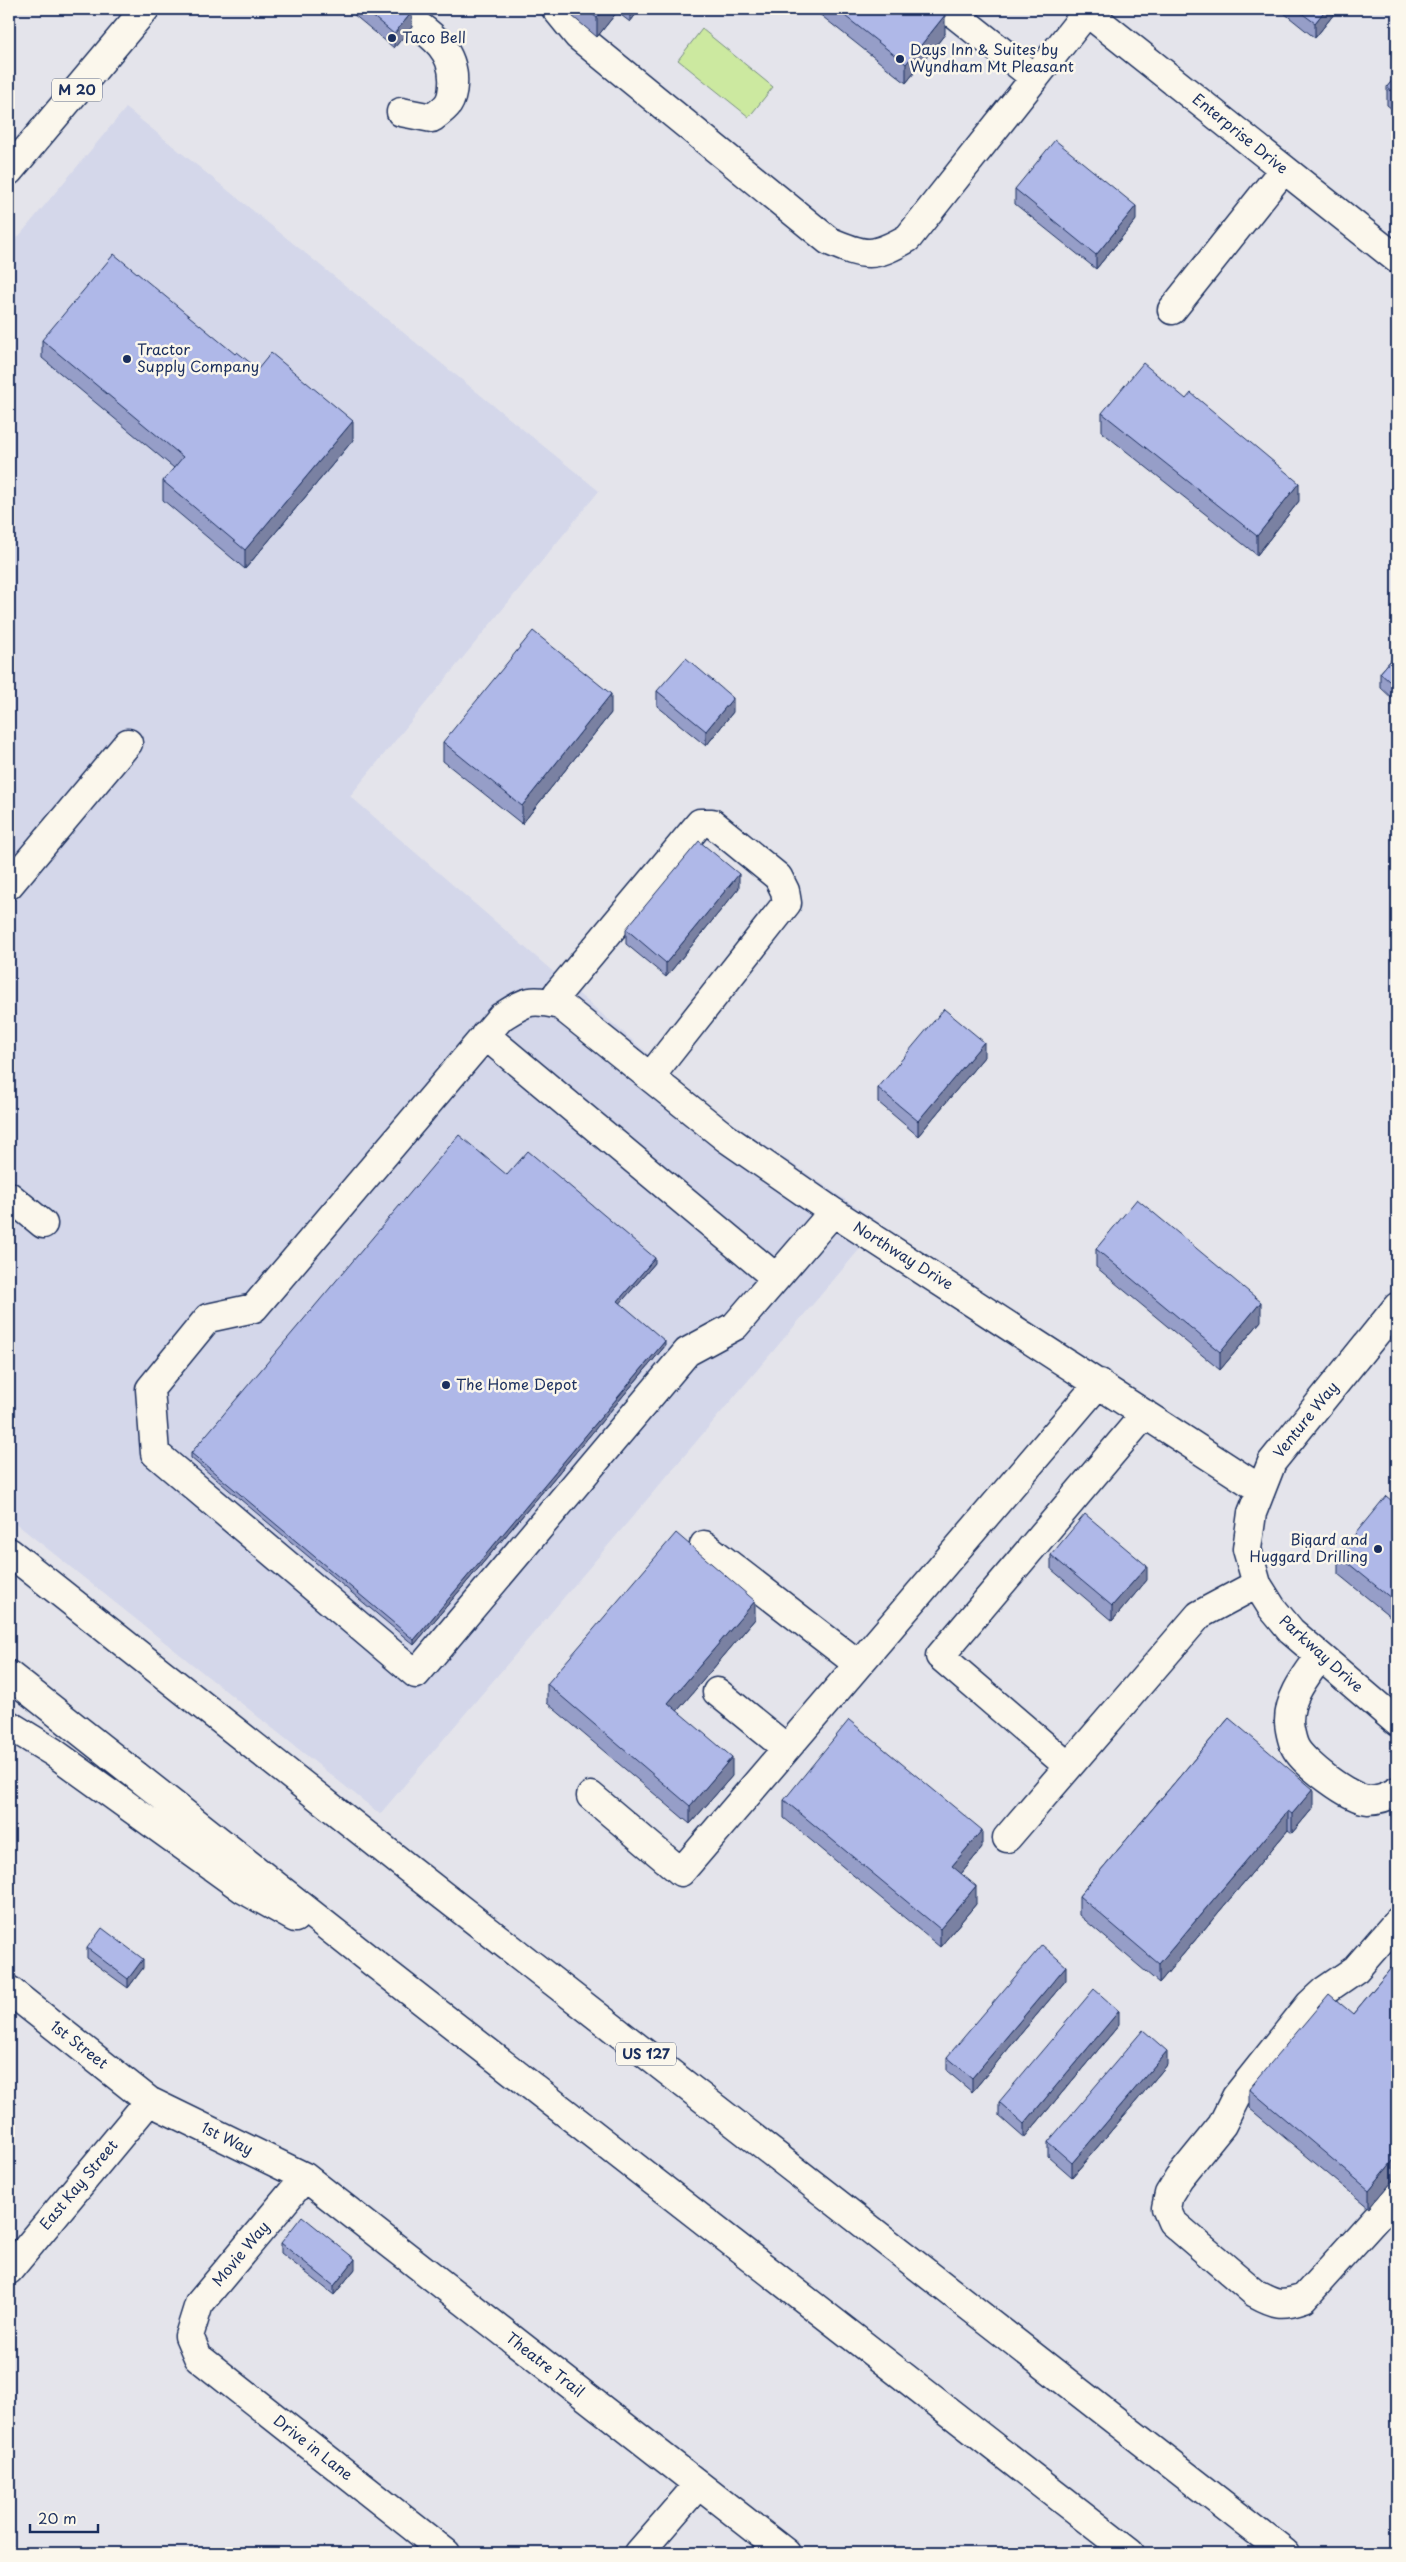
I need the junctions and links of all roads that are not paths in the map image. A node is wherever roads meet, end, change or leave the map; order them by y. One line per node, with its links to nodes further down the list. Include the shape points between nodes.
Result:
1 (145, 9): 9 (main road, M 20)
2 (395, 9): 7 (main road, via 442,45 455,71 454,96 432,118)
3 (556, 9): 6 (main road, via 578,36 829,240 857,253 883,252 908,238)
4 (948, 9): 6 (main road)
5 (1085, 10): 6 (main road); 8 (main road, Enterprise Drive)
6 (1034, 78)
7 (401, 112)
8 (1284, 169): 10 (main road, Enterprise Drive); 11 (main road)
9 (9, 171)
10 (1397, 259)
11 (1172, 310)
12 (128, 744): 13 (main road)
13 (9, 886)
14 (560, 1006): 15 (main road, via 536,1000 518,1006 501,1017); 16 (main road, Northway Drive); 16 (main road, via 557,994 622,915 700,823 712,823 778,877 788,903)
15 (485, 1035): 20 (main road); 20 (main road, via 254,1308 208,1318 150,1389 155,1453 416,1674 687,1352 734,1326)
16 (650, 1077): 18 (main road, Northway Drive, via 726,1138)
17 (9, 1196): 19 (main road)
18 (833, 1212): 20 (main road); 22 (main road, Northway Drive)
19 (43, 1224)
20 (776, 1278)
21 (1397, 1307): 24 (main road, Venture Way, via 1272,1462)
22 (1098, 1383): 23 (main road, Northway Drive); 30 (main road)
23 (1145, 1414): 24 (main road, Northway Drive); 36 (main road, via 940,1656)
24 (1260, 1489): 26 (main road, Venture Way, via 1252,1514)
25 (704, 1545): 30 (main road)
26 (1247, 1549): 28 (main road, Parkway Drive)
27 (9, 1552): 53 (main road, US 127)
28 (1257, 1584): 29 (main road, Parkway Drive, via 1291,1631); 36 (main road, via 1199,1615)
29 (1320, 1656): 33 (main road, Parkway Drive); 37 (main road, via 1295,1693 1289,1721 1295,1747 1321,1774 1344,1791 1368,1800)
30 (858, 1664): 35 (main road)
31 (9, 1675): 41 (main road)
32 (717, 1692): 35 (main road)
33 (1397, 1722)
34 (9, 1725): 41 (main road, via 53,1752 243,1890)
35 (786, 1748): 38 (main road, via 681,1872)
36 (1068, 1766): 39 (main road)
37 (1397, 1791)
38 (591, 1796)
39 (1007, 1838)
40 (1397, 1922): 45 (main road, via 1356,1969 1310,2004 1236,2097 1222,2125 1179,2178 1169,2194 1166,2208 1172,2222 1255,2293 1270,2302 1286,2304 1304,2298)
41 (366, 1957): 52 (main road)
42 (9, 1990): 43 (main road, 1st Street)
43 (149, 2101): 44 (main road, 1st Way); 46 (main road, East Kay Street)
44 (305, 2177): 47 (main road, Movie Way, via 199,2304); 48 (main road, Theatre Trail)
45 (1397, 2195)
46 (9, 2270)
47 (189, 2336): 49 (main road, Drive in Lane, via 198,2357)
48 (698, 2484): 50 (main road); 51 (main road, Theatre Trail)
49 (446, 2553)
50 (640, 2553)
51 (786, 2553)
52 (1130, 2553)
53 (1285, 2553)

